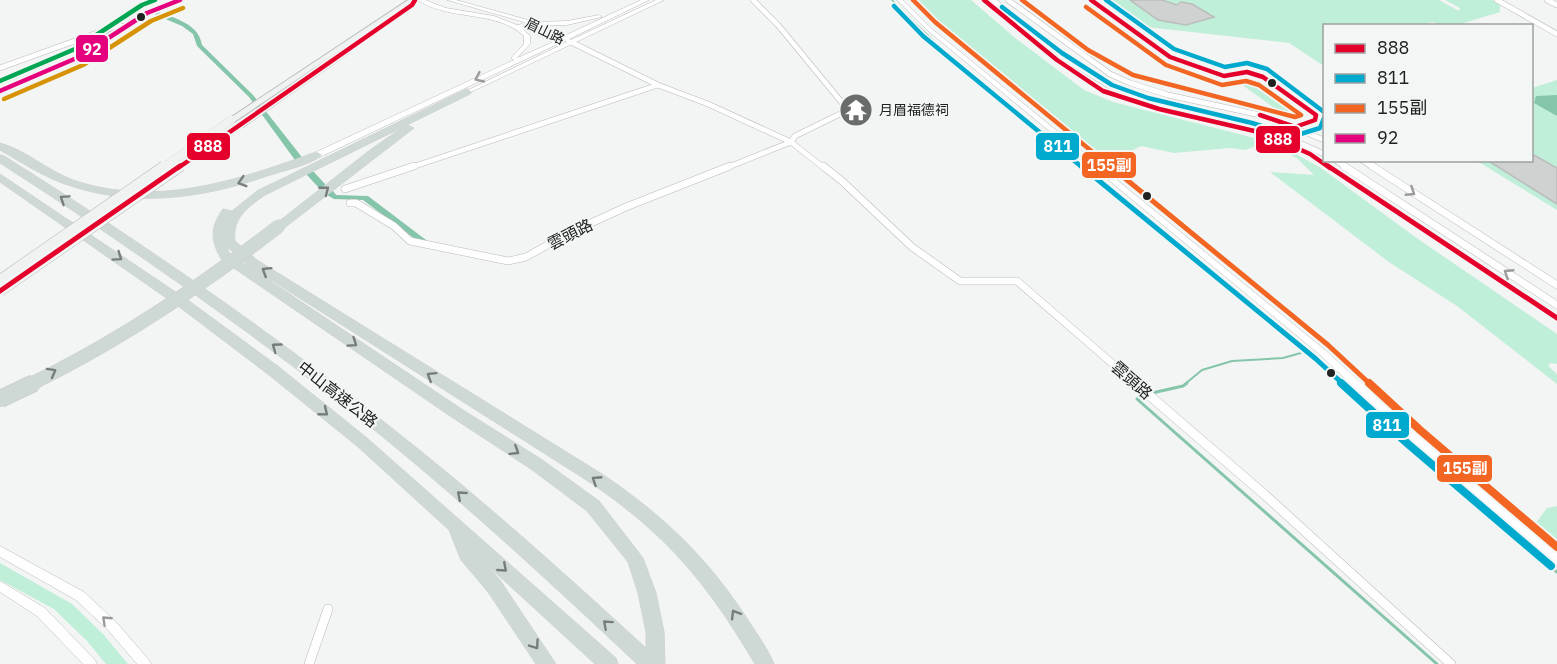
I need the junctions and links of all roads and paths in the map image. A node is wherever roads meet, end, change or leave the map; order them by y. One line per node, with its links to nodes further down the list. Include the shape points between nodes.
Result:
1 (180, 0): 18 (main road)
2 (414, 0): 27 (main road)
3 (421, 0): 22 (street, via 489,17 522,30 527,44)
4 (428, 0): 21 (street, 眉山路, via 489,14)
5 (450, 0): 17 (street, 眉山路)
6 (646, 0): 16 (street)
7 (661, 0): 20 (street)
8 (753, 0): 29 (street, 雲頭路, via 848,110 795,136)
9 (900, 0): 47 (street, via 928,29 1322,352)
10 (984, 0): 43 (street, via 1103,91 1159,109 1263,133 1310,154)
11 (993, 0): 31 (street, via 1110,87 1135,97 1267,127)
12 (1008, 0): 28 (street, via 1110,74 1130,83 1265,116)
13 (1497, 0): 19 (street)
14 (1547, 0): 15 (street)
15 (1557, 5)
16 (616, 14): 17 (street, via 567,23); 20 (street)
17 (533, 23): 20 (street, 眉山路)
18 (123, 27): 23 (street, via 119,25); 25 (main road, via 79,57)
19 (1557, 34)
20 (568, 40): 21 (street); 24 (street, 雲頭路); 26 (street)
21 (556, 42): 22 (street)
22 (504, 66): 32 (street, one-way to 32)
23 (0, 68)
24 (658, 85): 29 (street, 雲頭路); 37 (street)
25 (0, 90)
26 (467, 92): 44 (highway, one-way to 26, bridge, via 154,315 234,261 374,152); 57 (highway, one-way to 26, via 726,599 681,546 626,499 253,263 229,242 228,228 233,218 261,192)
27 (236, 123): 39 (main road, bridge); 41 (main road, bridge)
28 (1323, 140)
29 (791, 142): 38 (street, 雲頭路, via 626,207 508,261 410,241 394,226); 58 (street, 雲頭路, via 842,181 912,247 960,281 1017,281 1265,495)
30 (0, 146): 32 (highway, one-way to 30, via 218,189 134,197 102,193 69,182)
31 (1323, 154)
32 (317, 155): 56 (highway, one-way to 56, via 257,188 229,209 216,238 226,257 536,464 592,506 635,558 655,632)
33 (0, 158): 55 (highway, 中山高速公路, one-way to 33, via 458,493 305,368 117,234)
34 (1338, 162): 42 (street, one-way to 34)
35 (1365, 162): 40 (street, one-way to 40)
36 (0, 177): 45 (highway, 中山高速公路, one-way to 45, via 274,371 362,442)
37 (345, 189)
38 (350, 203)
39 (0, 280)
40 (1557, 285)
41 (0, 291)
42 (1557, 305)
43 (1557, 318)
44 (0, 399)
45 (457, 528): 53 (highway, one-way to 53, via 467,555 494,586); 54 (highway, 中山高速公路, one-way to 54)
46 (0, 550): 51 (street, one-way to 46, via 80,596)
47 (1557, 559)
48 (0, 586): 50 (street, via 41,612)
49 (328, 609): 52 (street)
50 (91, 664)
51 (145, 664)
52 (309, 664)
53 (547, 664)
54 (609, 664)
55 (650, 664)
56 (656, 664)
57 (765, 664)
58 (1451, 664)

